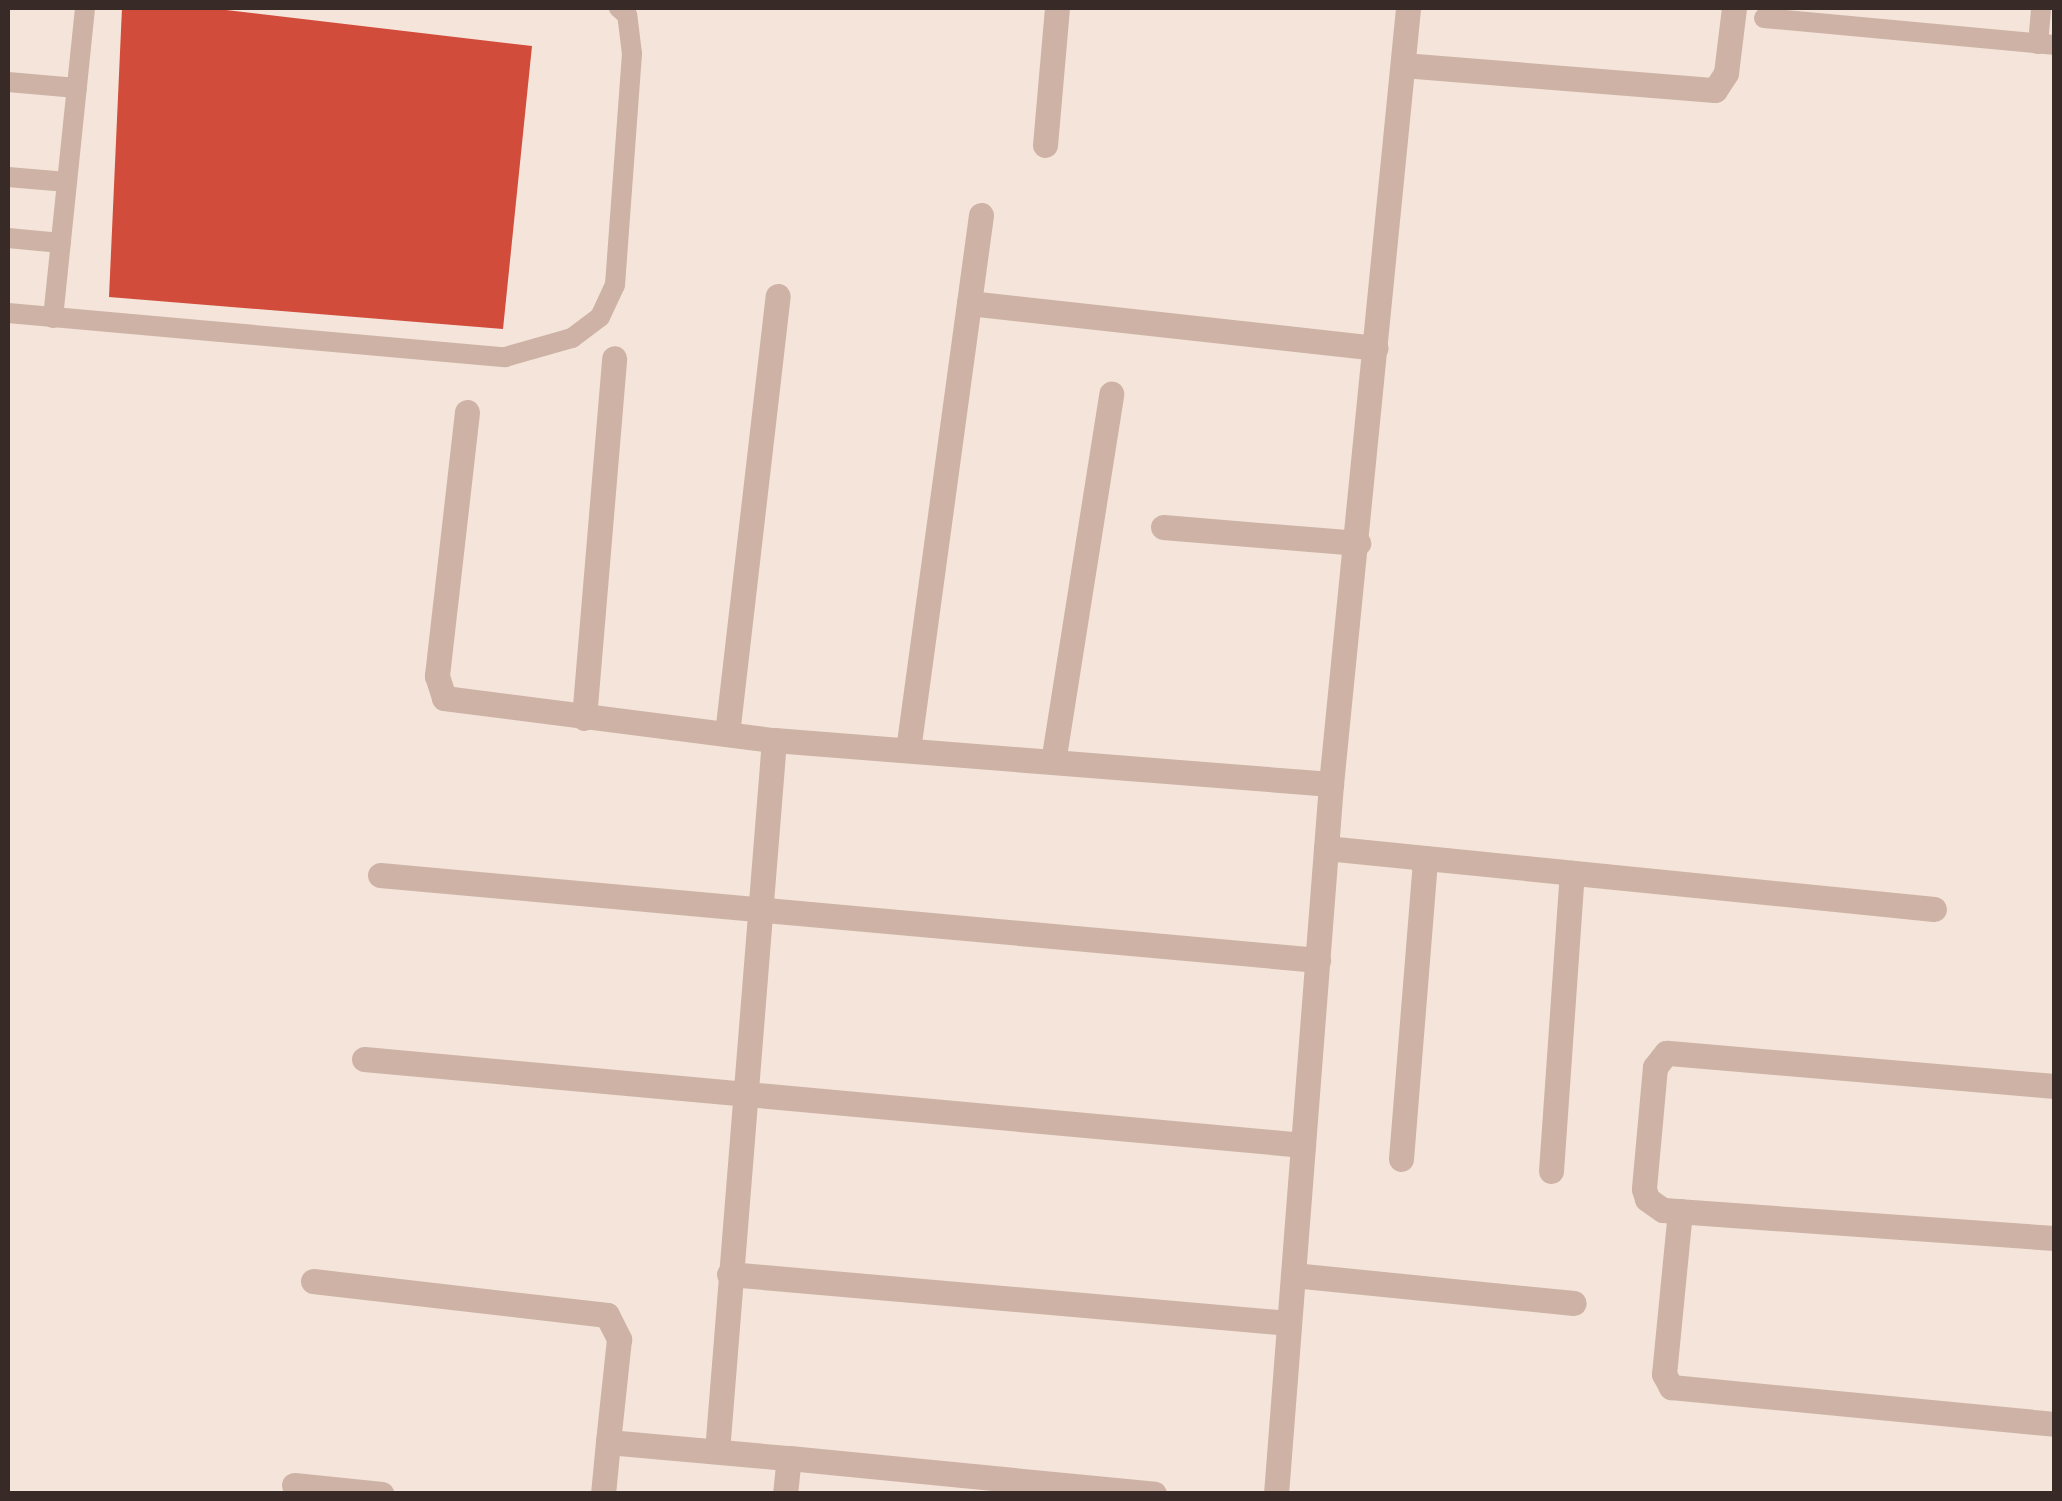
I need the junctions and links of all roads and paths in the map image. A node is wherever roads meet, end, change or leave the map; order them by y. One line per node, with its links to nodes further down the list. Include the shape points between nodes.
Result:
1 (85, 8): 11 (lane)
2 (618, 8): 21 (lane, via 626,16 632,54 615,285 600,317 572,338 504,357)
3 (1057, 8): 12 (street)
4 (1408, 8): 9 (street)
5 (1734, 8): 9 (street, via 1726,73 1716,90)
6 (2041, 8): 8 (lane)
7 (1764, 18): 8 (lane)
8 (2046, 44)
9 (1403, 66): 22 (street)
10 (8, 82): 11 (lane)
11 (77, 88): 14 (lane)
12 (1044, 145)
13 (8, 176): 14 (lane)
14 (66, 182): 17 (lane)
15 (981, 214): 19 (street)
16 (8, 238): 17 (lane)
17 (61, 243): 21 (lane)
18 (778, 296): 29 (street)
19 (969, 303): 22 (street); 31 (street)
20 (8, 313): 21 (lane)
21 (53, 318)
22 (1376, 348): 27 (street)
23 (614, 358): 28 (street)
24 (1110, 394): 32 (street)
25 (468, 412): 28 (street, via 438,690 459,703)
26 (1163, 527): 27 (street)
27 (1358, 543): 33 (street)
28 (584, 718): 29 (street)
29 (728, 734): 30 (street)
30 (774, 740): 31 (street); 39 (street)
31 (908, 750): 32 (street)
32 (1053, 762): 33 (street)
33 (1331, 784): 34 (street)
34 (1326, 848): 35 (street); 40 (street)
35 (1424, 858): 36 (street); 45 (street)
36 (1572, 873): 38 (street); 46 (street)
37 (380, 875): 39 (street)
38 (1934, 909)
39 (760, 912): 40 (street); 43 (street)
40 (1318, 960): 44 (street)
41 (364, 1059): 43 (street)
42 (2054, 1086): 47 (street, via 1666,1053 1655,1067 1644,1189 1653,1206)
43 (745, 1090): 44 (street); 49 (street)
44 (1303, 1145): 50 (street)
45 (1401, 1159)
46 (1551, 1171)
47 (1680, 1211): 48 (street); 54 (street, via 1664,1374 1671,1386)
48 (2054, 1238)
49 (729, 1274): 53 (street); 56 (street)
50 (1293, 1275): 52 (street); 53 (street)
51 (312, 1280): 55 (street, via 607,1314 619,1339)
52 (1574, 1303)
53 (1289, 1323): 64 (street)
54 (2054, 1424)
55 (608, 1442): 56 (street); 61 (street)
56 (717, 1452): 57 (street)
57 (789, 1458): 59 (street); 62 (street)
58 (294, 1484): 60 (street)
59 (1041, 1488): 63 (street)
60 (382, 1494)
61 (603, 1494)
62 (785, 1494)
63 (1154, 1494)
64 (1276, 1494)

